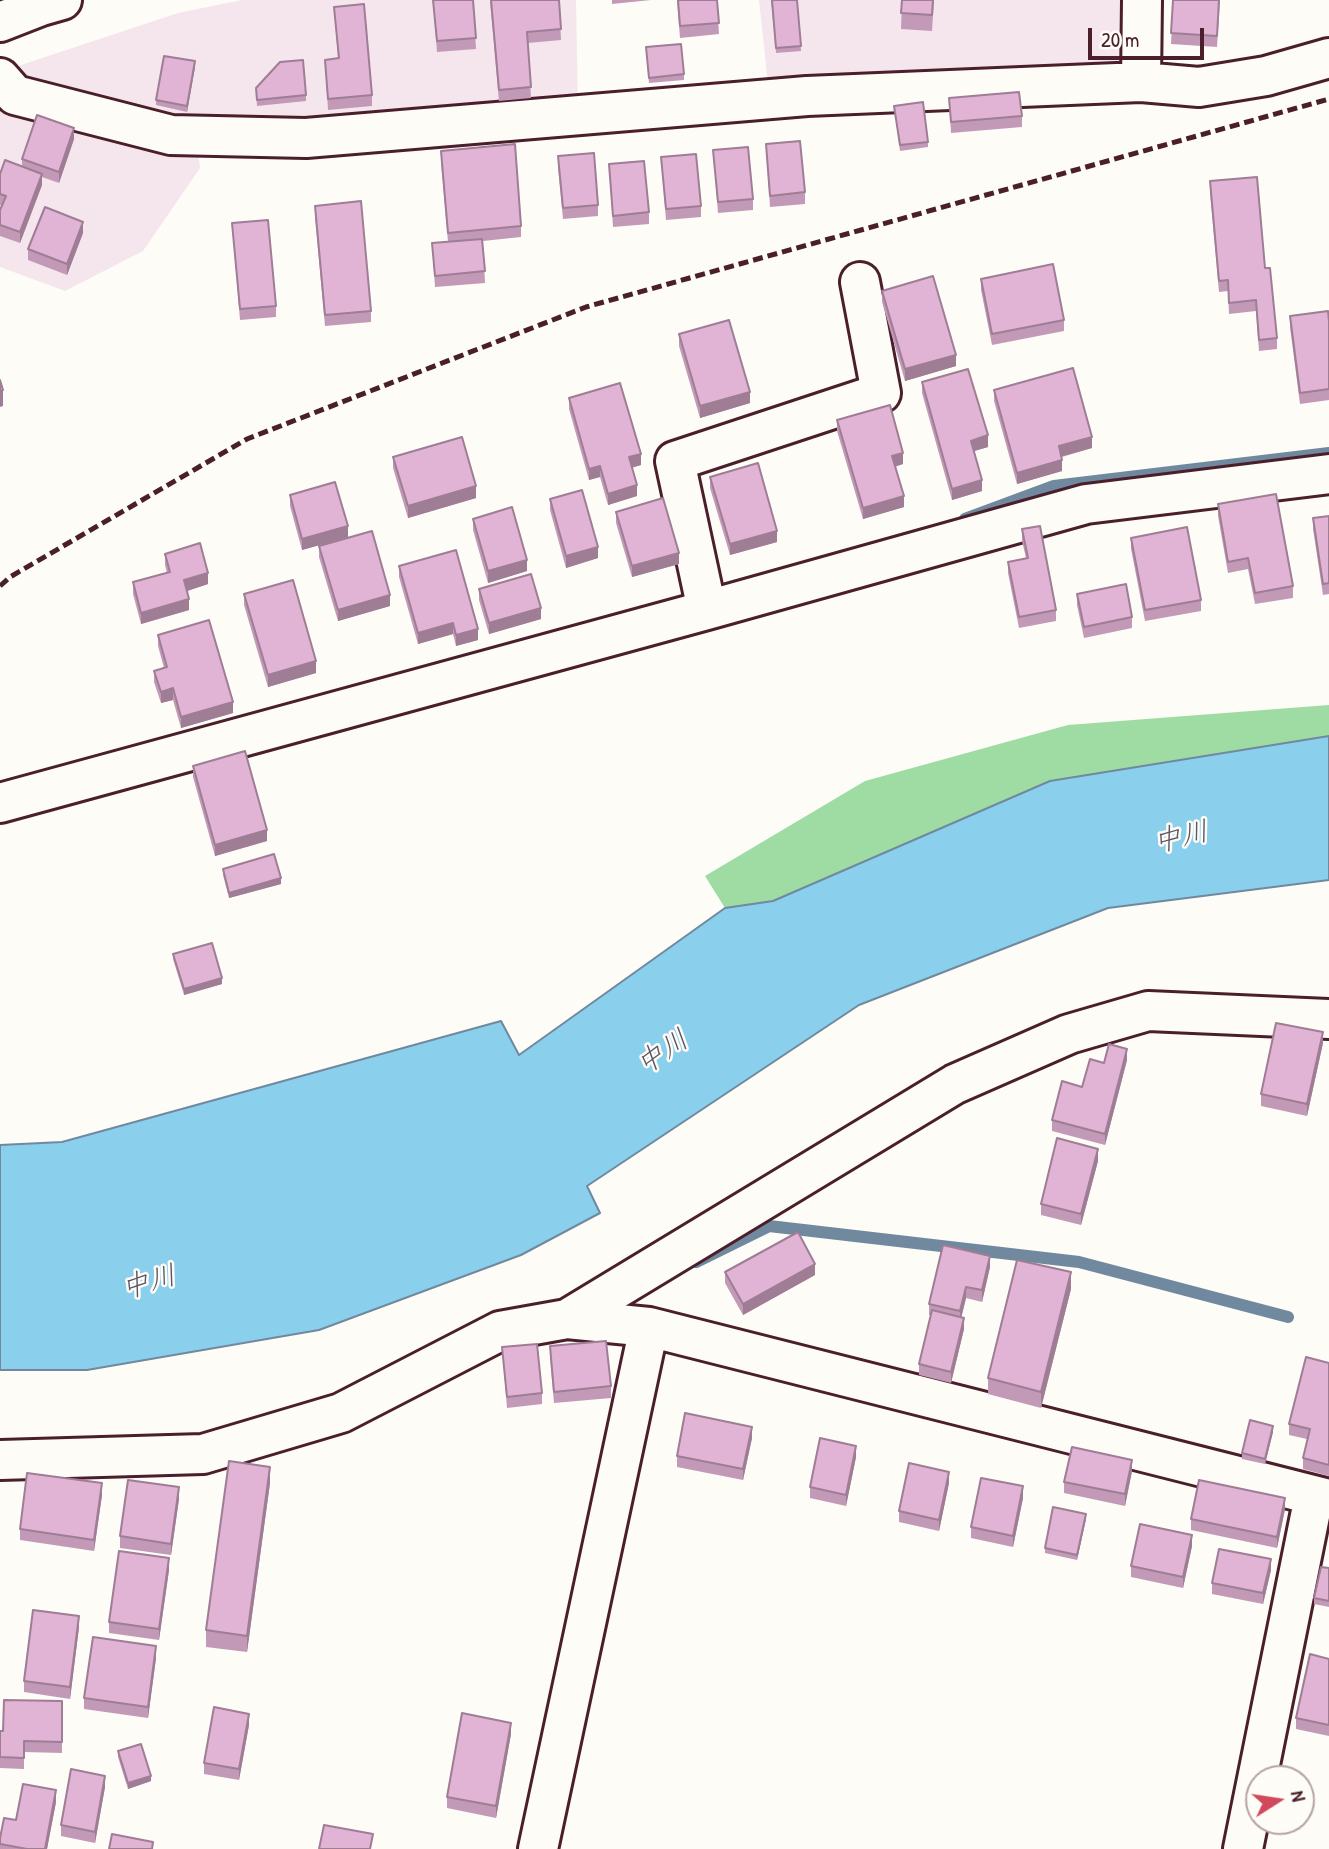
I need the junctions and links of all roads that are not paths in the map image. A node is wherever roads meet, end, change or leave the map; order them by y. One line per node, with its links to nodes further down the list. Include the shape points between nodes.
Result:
1 (62, 0): 3 (main road)
2 (1142, 0): 6 (main road)
3 (0, 22)
4 (1329, 58): 6 (main road, via 1199,88)
5 (0, 78): 6 (main road, via 15,95 172,135 306,138 807,96)
6 (1141, 82)
7 (860, 282): 9 (main road, via 881,393 675,461)
8 (1329, 474): 9 (main road, via 1086,505)
9 (704, 593): 10 (main road)
10 (0, 803)
11 (1329, 1019): 12 (main road, via 1148,1012 1069,1034 955,1084)
12 (567, 1319): 13 (main road); 14 (main road, via 500,1331 341,1413 203,1454)
13 (649, 1327): 15 (main road); 16 (main road)
14 (0, 1460)
15 (1322, 1498): 17 (main road)
16 (538, 1849)
17 (1243, 1849)

